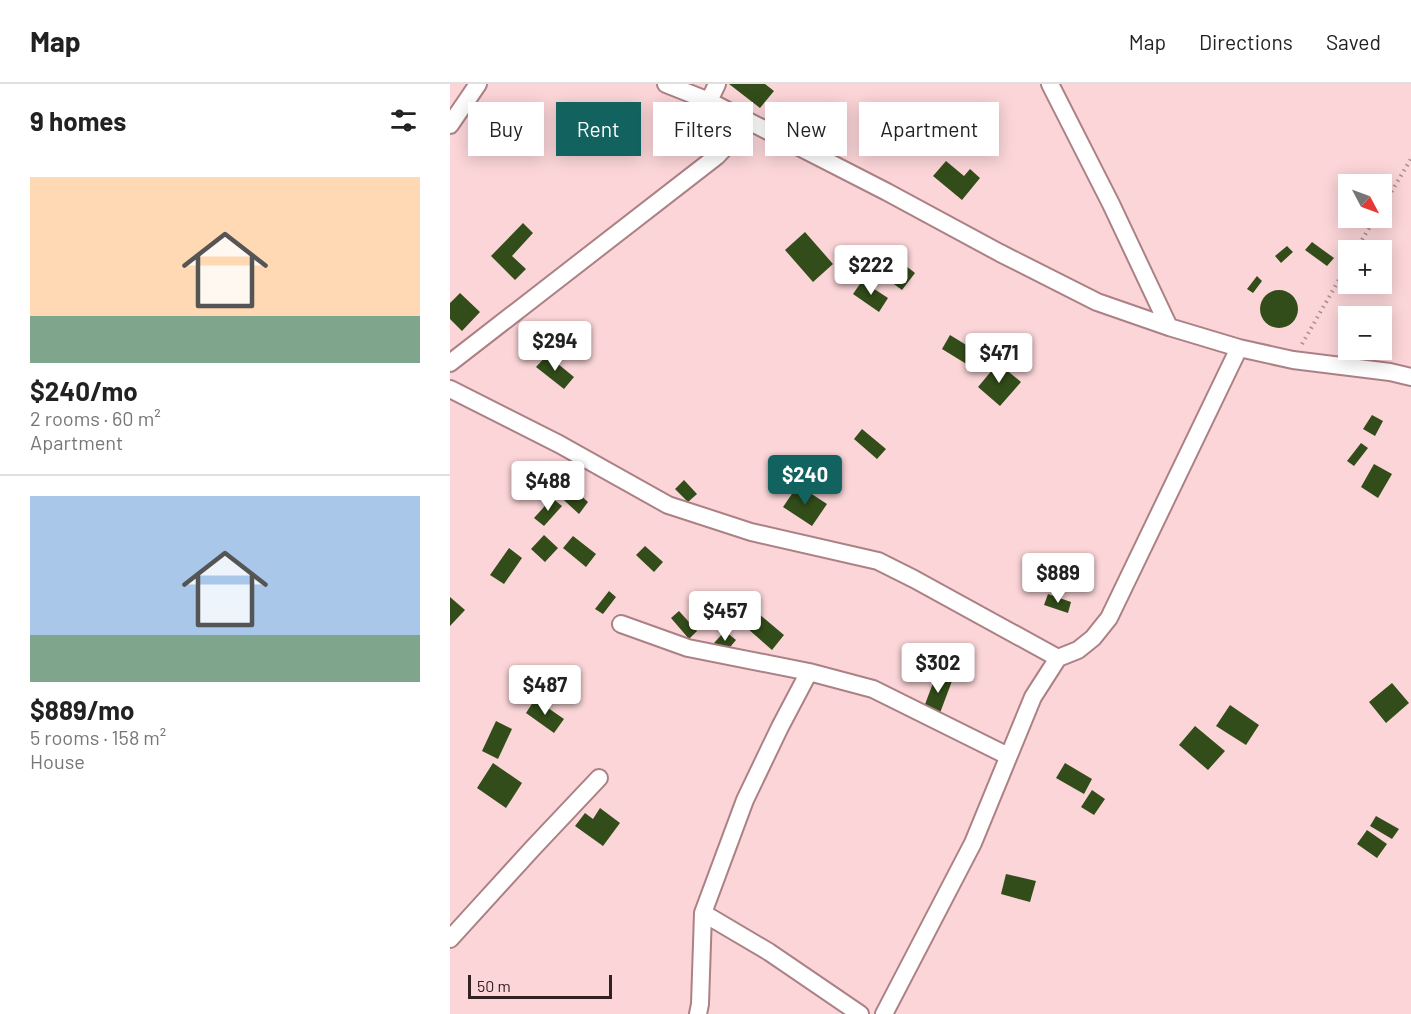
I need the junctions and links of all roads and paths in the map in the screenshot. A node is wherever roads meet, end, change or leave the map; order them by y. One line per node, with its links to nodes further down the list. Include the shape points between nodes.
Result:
1 (478, 84): 7 (street)
2 (666, 84): 5 (street)
3 (717, 84): 5 (street)
4 (1050, 84): 12 (street)
5 (709, 101)
6 (753, 124): 12 (street, via 1097,303)
7 (450, 125)
8 (717, 156): 15 (street)
9 (1411, 159): 10 (path)
10 (1392, 190)
11 (1338, 281): 14 (path)
12 (1169, 327): 13 (street)
13 (1239, 348): 14 (street); 19 (street, via 1109,618 1078,650)
14 (1293, 360): 16 (street)
15 (450, 363)
16 (1411, 377)
17 (450, 388): 19 (street, via 668,505 751,531 878,561)
18 (621, 624): 20 (street, via 688,648)
19 (1058, 657): 21 (street, via 1033,697)
20 (809, 672): 21 (street, via 873,689); 23 (street, via 745,800)
21 (1008, 756): 27 (street, via 974,843)
22 (599, 778): 24 (street)
23 (703, 913): 25 (street); 26 (street)
24 (450, 939)
25 (698, 1014)
26 (860, 1014)
27 (884, 1014)

